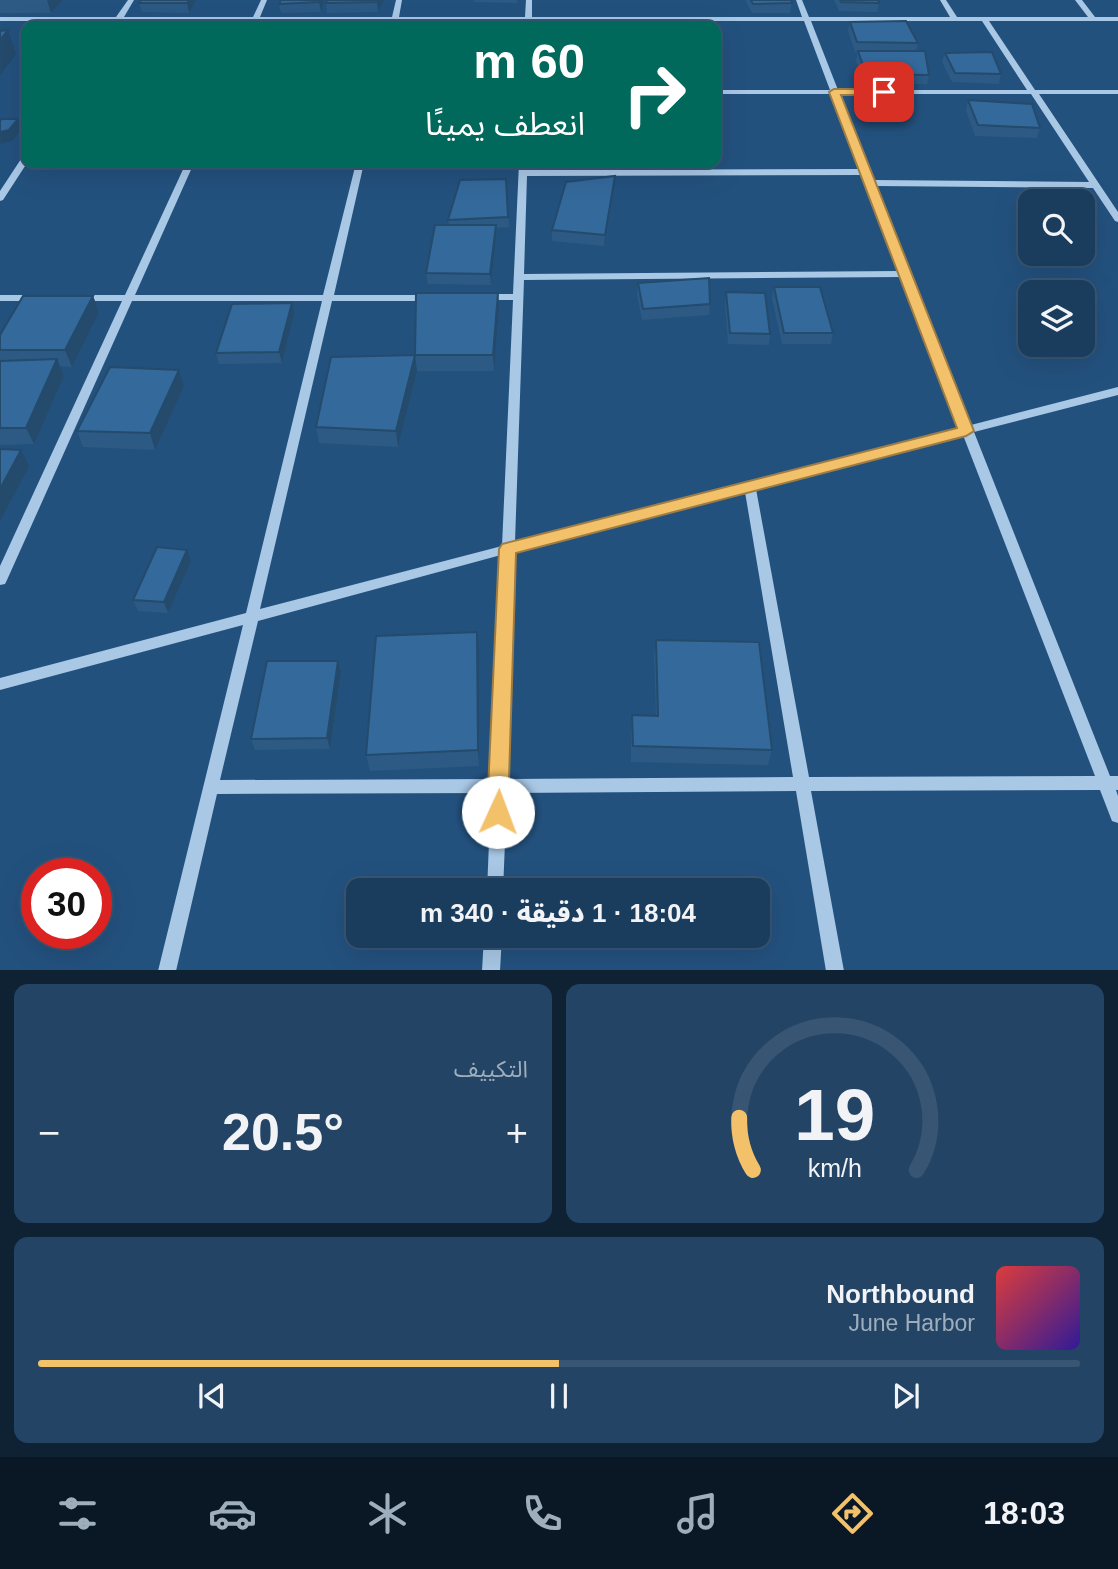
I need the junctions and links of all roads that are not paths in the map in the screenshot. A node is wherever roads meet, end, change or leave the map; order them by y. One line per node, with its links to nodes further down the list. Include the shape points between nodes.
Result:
1 (131, 0): 15 (street)
2 (264, 0): 16 (street)
3 (399, 0): 17 (street)
4 (529, 0): 18 (street)
5 (799, 0): 9 (street)
6 (943, 0): 10 (street)
7 (1078, 0): 12 (street)
8 (0, 19): 14 (street)
9 (806, 19): 10 (street); 19 (street); 21 (street)
10 (955, 19): 11 (street)
11 (984, 19): 12 (street); 22 (street)
12 (1093, 19): 13 (street)
13 (1118, 19)
14 (77, 21)
15 (117, 21)
16 (254, 21)
17 (393, 21)
18 (528, 21)
19 (621, 21)
20 (721, 92): 21 (street)
21 (834, 92): 22 (street); 28 (street)
22 (1033, 92): 23 (street); 30 (street)
23 (1118, 92)
24 (21, 166): 31 (street)
25 (188, 168): 39 (street)
26 (359, 168): 40 (street)
27 (522, 168): 28 (street); 34 (street)
28 (865, 172): 29 (street)
29 (870, 183): 30 (street); 33 (street)
30 (1095, 185): 32 (street)
31 (0, 198)
32 (1118, 219)
33 (905, 274): 34 (street); 44 (street)
34 (518, 277): 35 (street)
35 (518, 297): 42 (street); 46 (street)
36 (0, 298): 37 (street)
37 (51, 298)
38 (64, 298): 39 (street)
39 (128, 298): 40 (street); 47 (street)
40 (328, 298): 41 (street); 48 (street)
41 (450, 298)
42 (477, 298)
43 (1118, 391): 44 (street)
44 (966, 431): 45 (street); 50 (street)
45 (750, 487): 46 (street); 51 (street)
46 (508, 549): 48 (street); 52 (street)
47 (0, 580)
48 (251, 618): 49 (street); 53 (street)
49 (0, 684)
50 (1112, 783): 51 (street); 54 (street)
51 (802, 784): 52 (street); 59 (street)
52 (499, 786): 53 (street); 55 (street)
53 (211, 787): 57 (street)
54 (1118, 816)
55 (495, 878)
56 (492, 948): 58 (street)
57 (167, 970)
58 (491, 970)
59 (835, 970)

